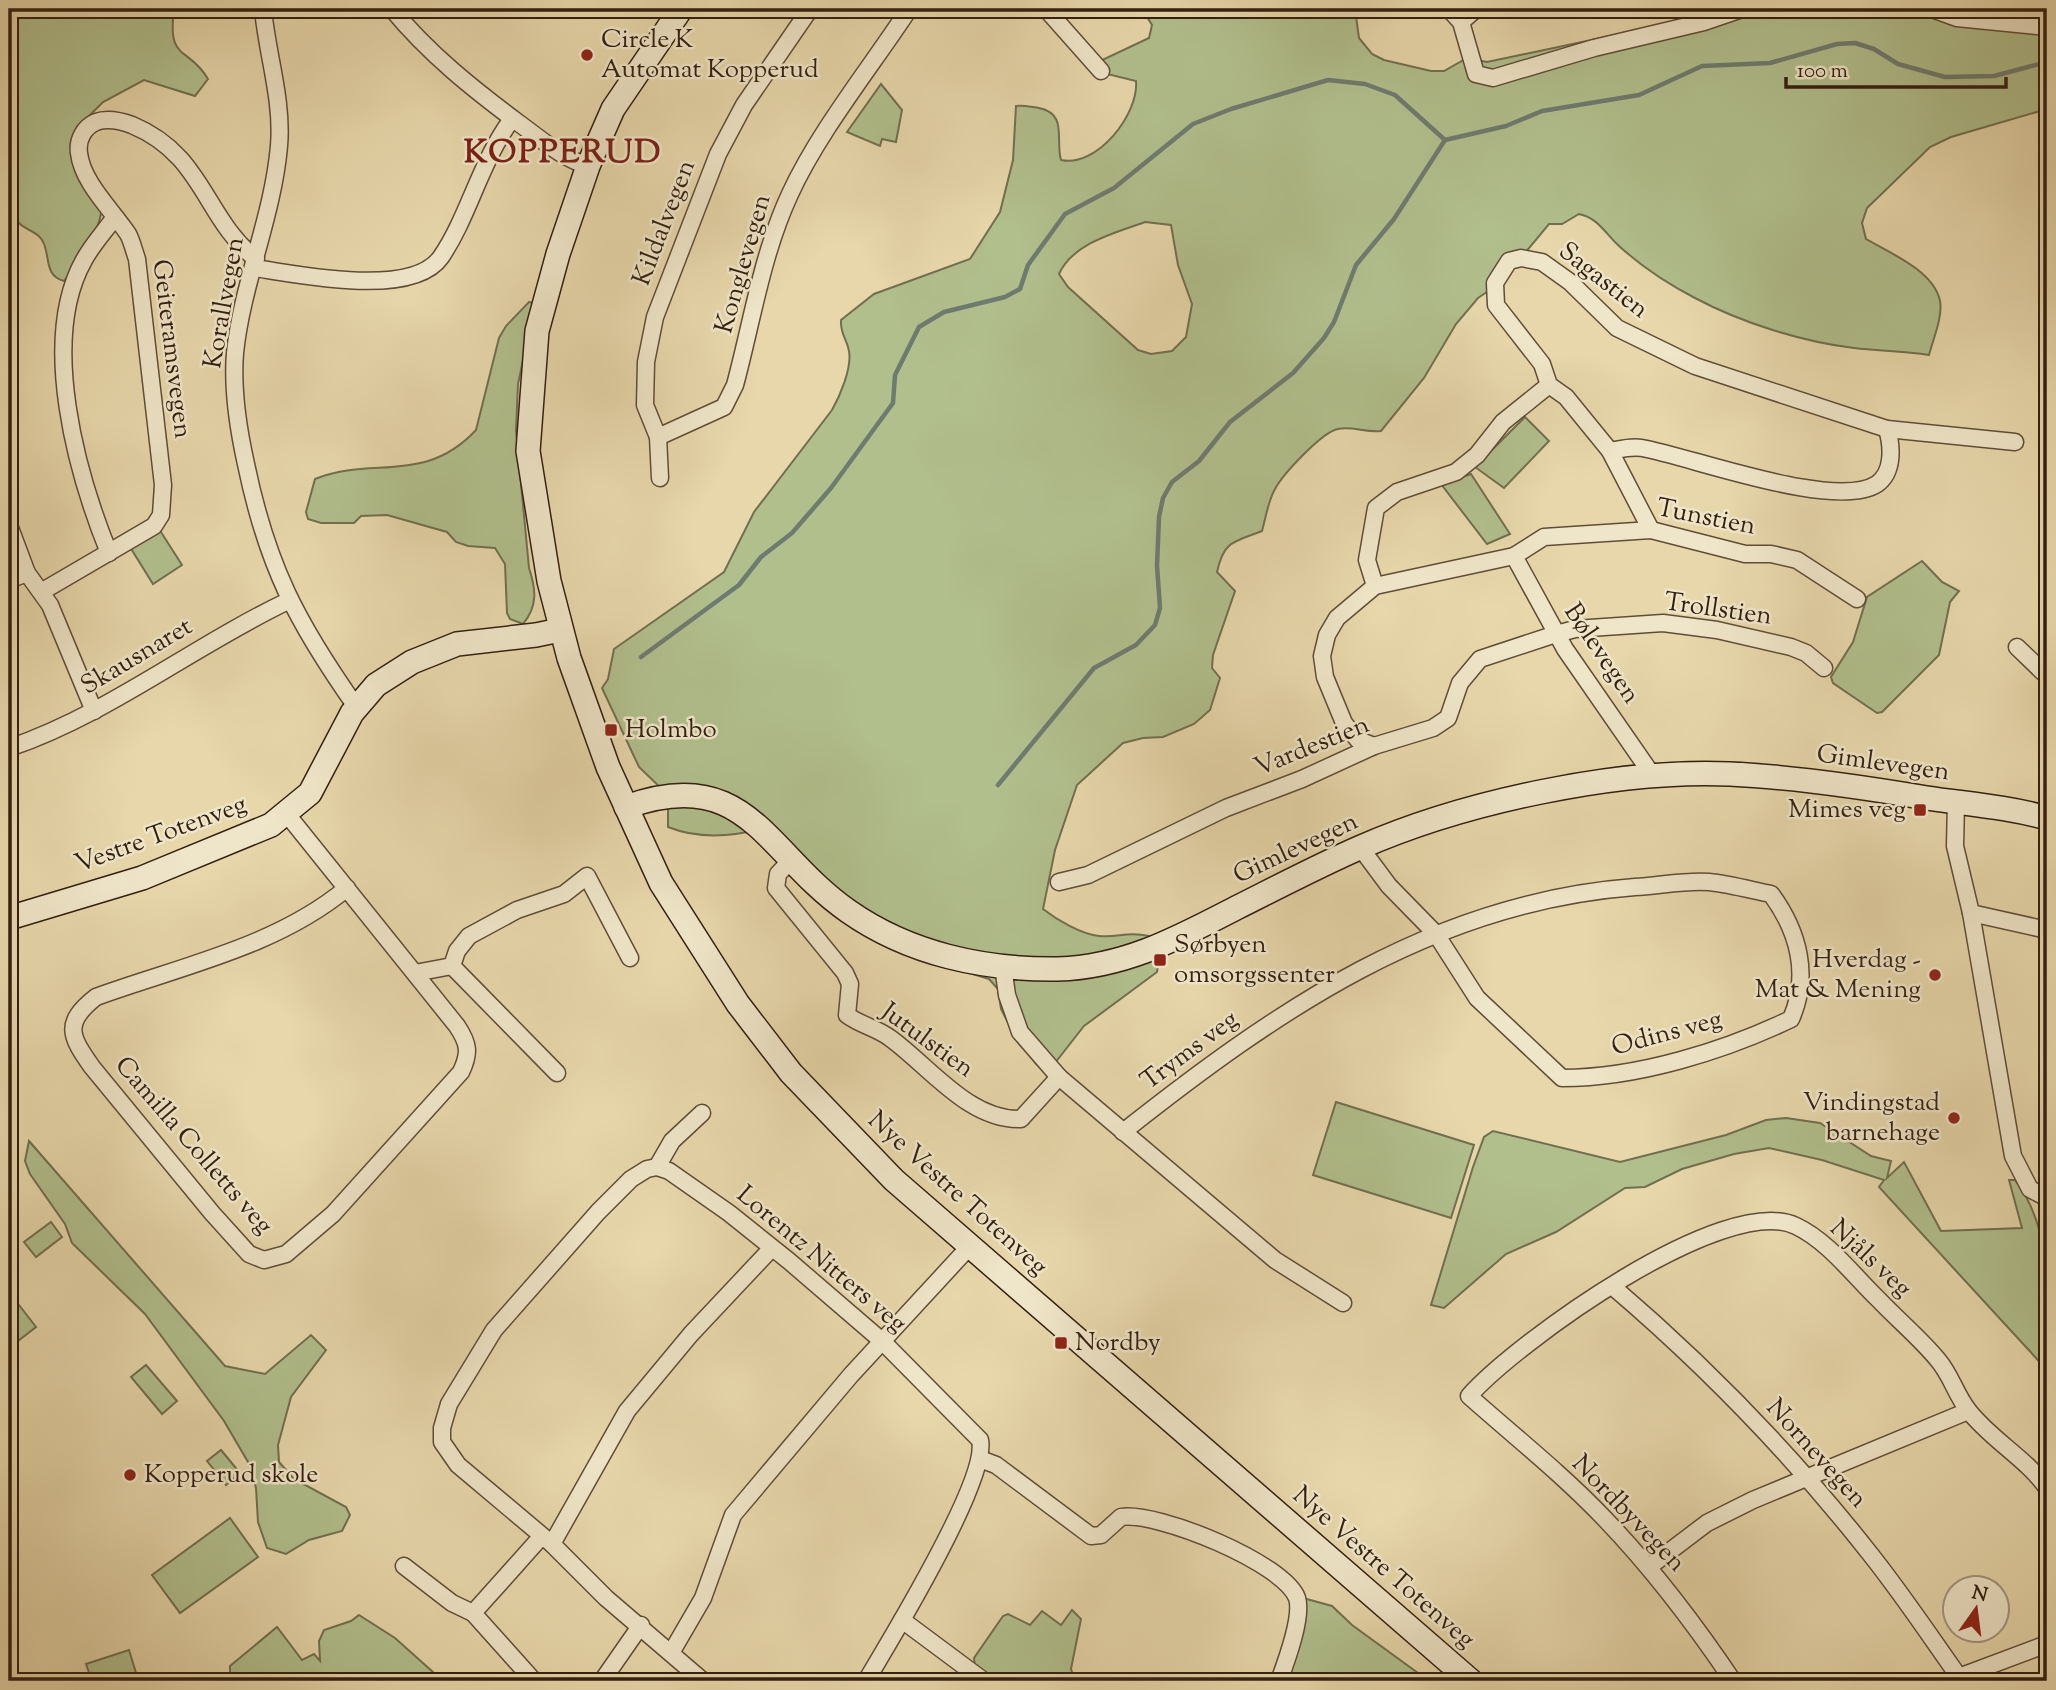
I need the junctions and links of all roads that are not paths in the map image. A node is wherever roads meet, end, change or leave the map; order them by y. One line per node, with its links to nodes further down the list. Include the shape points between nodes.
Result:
1 (263, 9): 17 (street, Korallvegen, via 280,144)
2 (392, 9): 14 (street, via 441,62)
3 (681, 9): 15 (street, via 613,109)
4 (810, 9): 20 (street, Kildalvegen, via 744,105 718,154 675,262 646,362 645,405)
5 (909, 9): 20 (street, Konglevegen, via 790,194 774,234 735,385 724,407)
6 (1046, 9): 13 (street)
7 (1449, 9): 11 (street)
8 (1476, 9): 11 (street)
9 (1742, 9): 11 (street, via 1493,78 1476,74)
10 (1932, 9): 12 (street, via 1957,18)
11 (1461, 22)
12 (2047, 27)
13 (1101, 71)
14 (512, 118): 15 (street, via 562,155); 17 (street, via 494,144 440,258 424,273 372,281)
15 (588, 166): 34 (street, via 537,331 528,451)
16 (116, 217): 17 (street, Geiteramsvegen, via 83,170 79,154 86,130 106,120 126,123 166,144 187,164); 26 (street, via 84,260 74,283 63,353 82,482); 26 (street, Geiteramsvegen, via 130,237 143,294 163,485 162,515 154,526)
17 (255, 264): 33 (street, Korallvegen, via 235,353 235,398 259,522)
18 (1549, 385): 19 (street, Sagastien, via 1542,364 1496,305 1495,283 1509,261 1542,262 1617,328 1670,356); 22 (street, Sagastien, via 1566,397); 30 (street, via 1503,422 1457,472 1397,492 1377,508 1367,560)
19 (1887, 429): 21 (street, Sagastien); 22 (street, via 1890,463 1877,484 1855,490 1798,486 1643,448)
20 (657, 437): 23 (street, Kildalvegen)
21 (2015, 442)
22 (1610, 450): 25 (street, Sagastien)
23 (660, 478)
24 (9, 525): 28 (street)
25 (1651, 530): 27 (street, Tunstien, via 1544,537); 32 (street, Tunstien, via 1745,554 1797,560)
26 (109, 553): 31 (street, Geiteramsvegen)
27 (1514, 556): 30 (street, Tunstien); 35 (street, Bølevegen)
28 (27, 573): 29 (street); 31 (street)
29 (9, 580)
30 (1375, 586): 41 (street, Tunstien, via 1337,618 1322,656 1325,677 1344,723 1358,740)
31 (41, 592): 40 (street)
32 (1857, 599)
33 (288, 601): 39 (street, Korallvegen); 40 (street, Skausnaret, via 243,622)
34 (560, 629): 39 (street, Vestre Totenveg, via 457,644 412,662 376,685); 45 (street, Nye Vestre Totenveg, via 578,689)
35 (1556, 634): 37 (street, Trollstien, via 1662,623 1791,647); 41 (street, Vardestien, via 1480,659 1461,683 1448,718 1433,728); 43 (street, Bølevegen)
36 (2017, 648): 38 (street)
37 (1824, 668)
38 (2046, 672)
39 (356, 708): 46 (street, Vestre Totenveg, via 310,793)
40 (94, 711): 42 (street, Skausnaret, via 55,733)
41 (1374, 746): 50 (street, Vardestien, via 1226,808 1088,875)
42 (9, 748)
43 (1653, 776): 44 (street, Gimlevegen, via 1729,774); 48 (street, Gimlevegen, via 1487,806)
44 (1956, 802): 47 (street, Gimlevegen); 52 (street, via 1955,846)
45 (626, 807): 49 (street, Gimlevegen, via 666,796 723,801); 66 (street, Nye Vestre Totenveg, via 661,883 703,952 791,1073 894,1180)
46 (286, 813): 51 (street, Camilla Colletts veg); 53 (street, Vestre Totenveg, via 271,825 195,858)
47 (2047, 818)
48 (1360, 847): 55 (street, Odins veg, via 1389,886); 58 (street, Gimlevegen, via 1140,955 1080,968)
49 (791, 860): 58 (street, Gimlevegen, via 847,910 874,927 933,953); 61 (street, Jutulstien, via 778,874 776,888 845,973 850,985 847,1015 853,1020 889,1037 955,1093 1011,1119 1021,1119)
50 (1059, 882)
51 (347, 888): 59 (street, Camilla Colletts veg); 59 (street, Camilla Colletts veg, via 315,912 262,939 96,997 79,1011 72,1025 76,1044 92,1067 249,1254 264,1260 286,1254 333,1214 461,1072 468,1056 467,1041)
52 (1971, 913): 54 (street); 65 (street, via 2013,1156 2030,1189)
53 (9, 918)
54 (2047, 930)
55 (1436, 934): 55 (street, Odins veg, via 1477,998 1562,1078 1599,1078 1648,1068 1761,1034 1791,1019 1803,974 1795,937 1771,894 1707,882 1599,890 1533,904); 63 (street, Tryms veg, via 1367,964 1279,1017 1206,1066)
56 (630, 958): 57 (street, via 587,876 564,894 517,910 469,936)
57 (452, 966): 59 (street); 60 (street)
58 (1003, 966): 61 (street, via 1020,1032)
59 (415, 973)
60 (557, 1073)
61 (1059, 1077): 63 (street)
62 (702, 1113): 64 (street, via 672,1141)
63 (1123, 1132): 69 (street, via 1275,1260)
64 (657, 1167): 67 (street, Lorentz Nitters veg, via 729,1213); 76 (street, via 631,1180 598,1212 494,1330 449,1404 442,1442 458,1465)
65 (2047, 1198)
66 (970, 1246): 70 (street); 91 (street, Nye Vestre Totenveg)
67 (771, 1248): 70 (street, Lorentz Nitters veg); 76 (street, via 627,1411)
68 (1612, 1286): 71 (street, Njåls veg, via 1559,1320 1487,1376); 72 (street, Njåls veg, via 1679,1248 1741,1223 1796,1225 1823,1244 1940,1361); 74 (street, Nornevegen, via 1697,1361)
69 (1343, 1303)
70 (882, 1341): 73 (street, Lorentz Nitters veg, via 973,1430); 83 (street, via 733,1515 703,1598)
71 (1469, 1396): 78 (street, Nordbyvegen, via 1569,1484)
72 (1968, 1411): 74 (street); 75 (street, Njåls veg)
73 (981, 1459): 80 (street); 90 (street, via 996,1465 1091,1536 1101,1535 1121,1517 1147,1517 1215,1540 1273,1574 1297,1599 1298,1616)
74 (1807, 1477): 78 (street, via 1707,1523); 84 (street, Nornevegen, via 1873,1557)
75 (2047, 1488)
76 (546, 1541): 79 (street); 81 (street)
77 (404, 1566): 79 (street, via 452,1603)
78 (1649, 1567): 92 (street, Nordbyvegen)
79 (473, 1613): 85 (street)
80 (902, 1620): 88 (street); 89 (street)
81 (641, 1625): 83 (street); 86 (street)
82 (2047, 1644): 84 (street)
83 (671, 1653): 87 (street)
84 (1954, 1679)
85 (534, 1681)
86 (602, 1681)
87 (703, 1681)
88 (866, 1681)
89 (984, 1681)
90 (1279, 1681)
91 (1471, 1681)
92 (1733, 1681)

